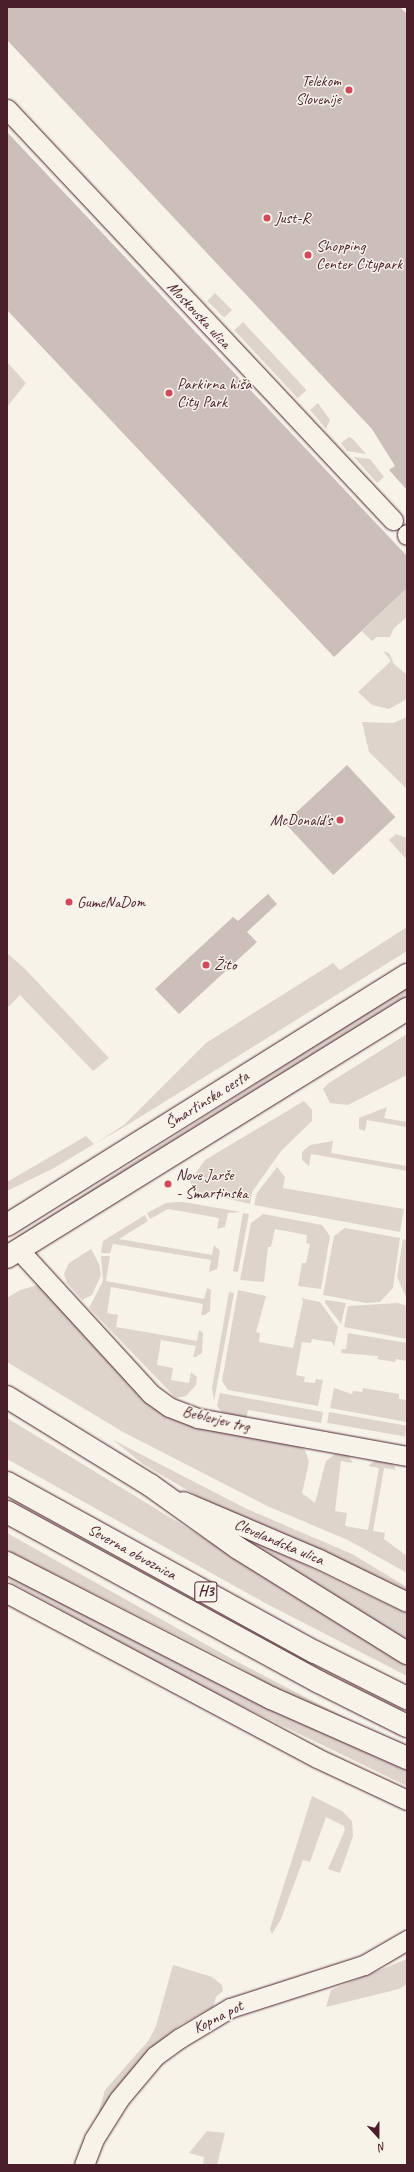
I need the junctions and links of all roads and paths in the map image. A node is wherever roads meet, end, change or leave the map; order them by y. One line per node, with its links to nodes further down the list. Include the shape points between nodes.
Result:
1 (7, 109): 2 (street, Moskovska ulica)
2 (393, 520)
3 (407, 975): 5 (main road, Šmartinska cesta)
4 (407, 1009): 6 (main road, Šmartinska cesta)
5 (7, 1225)
6 (13, 1253): 8 (street, Beblerjev trg, via 151,1394 169,1407 198,1418)
7 (7, 1397): 10 (main road)
8 (407, 1456)
9 (7, 1483): 16 (main road, Severna obvoznica / H3, via 315,1652)
10 (150, 1485): 14 (street, Clevelandska ulica, via 319,1559); 15 (main road, via 238,1548)
11 (7, 1512): 17 (main road, Severna obvoznica / H3, via 318,1682)
12 (7, 1563): 18 (main road, via 271,1698)
13 (7, 1593): 19 (street, via 317,1758)
14 (407, 1602)
15 (407, 1654)
16 (407, 1698)
17 (407, 1726)
18 (407, 1758)
19 (407, 1800)
20 (407, 1940): 21 (street, Kopna pot, via 364,1965 230,2008 180,2038 155,2056 119,2100 94,2139)
21 (84, 2165)

